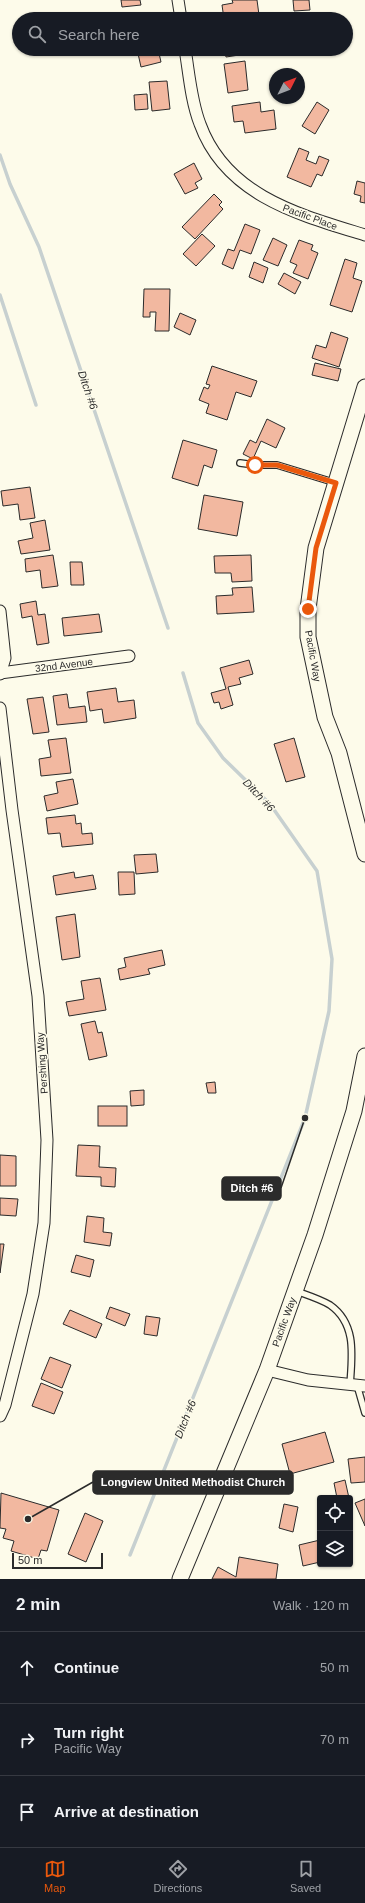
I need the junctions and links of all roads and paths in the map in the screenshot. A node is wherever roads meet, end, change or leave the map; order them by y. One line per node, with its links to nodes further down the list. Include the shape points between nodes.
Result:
1 (178, 0): 2 (street)
2 (180, 12)
3 (186, 56): 4 (street, Pacific Place, via 199,123 208,142 228,168 245,184 271,202)
4 (365, 236)
5 (365, 387): 7 (main road, Pacific Way)
6 (240, 463): 7 (lane, via 277,465)
7 (336, 483): 12 (main road, Pacific Way, via 316,548 308,609 308,637 325,717 340,753)
8 (0, 611): 10 (street, via 5,658)
9 (129, 656): 10 (street, 32nd Avenue)
10 (0, 674)
11 (0, 708): 18 (street, Pershing Way, via 38,996 47,1140 44,1223 33,1294)
12 (365, 854)
13 (365, 1056): 14 (main road, Pacific Way, via 354,1111)
14 (295, 1290): 15 (main road, Pacific Way); 16 (lane, via 329,1304 340,1313 348,1326)
15 (267, 1370): 16 (street, via 308,1380); 19 (main road, Pacific Way)
16 (357, 1385): 17 (lane)
17 (365, 1413)
18 (0, 1416)
19 (180, 1579)

